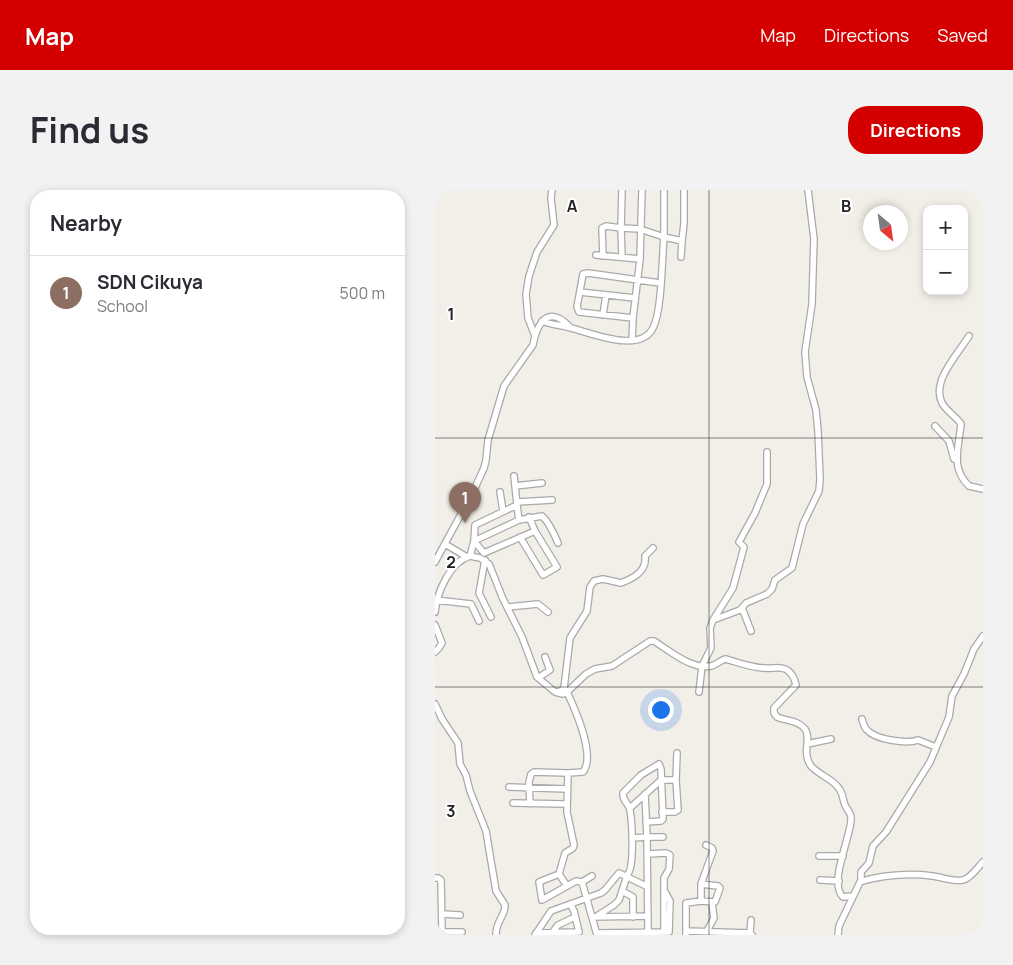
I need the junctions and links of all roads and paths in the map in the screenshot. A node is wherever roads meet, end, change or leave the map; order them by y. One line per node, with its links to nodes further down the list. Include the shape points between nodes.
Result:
1 (553, 190): 21 (street, via 554,225 537,252 526,294 528,318)
2 (622, 190): 7 (street)
3 (641, 190): 8 (street)
4 (665, 190): 9 (street)
5 (684, 190): 10 (street)
6 (808, 190): 48 (street, via 814,239 812,304 805,352 819,431 819,490 803,524 792,568 775,580 768,594 746,603)
7 (621, 228): 8 (street); 11 (street); 11 (street, via 602,228 600,255)
8 (640, 229): 9 (street); 13 (street)
9 (665, 237): 10 (street); 15 (street)
10 (682, 240): 12 (street)
11 (622, 256): 13 (street)
12 (681, 257)
13 (640, 259): 14 (street)
14 (638, 280): 15 (street); 16 (street, via 585,273 581,277); 18 (street)
15 (660, 283): 23 (street, via 655,326 646,337)
16 (580, 292): 17 (street); 19 (street, via 579,311)
17 (606, 295): 18 (street); 19 (street)
18 (635, 298): 20 (street)
19 (603, 315): 20 (street)
20 (633, 318): 23 (street)
21 (535, 336): 23 (street, via 542,321 613,339); 41 (street, via 529,352 504,386 488,440 486,460)
22 (969, 336): 26 (street, via 943,374 941,392 942,403 961,424)
23 (632, 340)
24 (935, 426): 26 (street, via 949,441)
25 (767, 452): 52 (street, via 767,484 739,542 744,547 733,588)
26 (957, 466): 30 (street, via 967,483 973,488)
27 (514, 476): 29 (street)
28 (542, 483): 29 (street)
29 (515, 486): 33 (street)
30 (983, 489)
31 (500, 492): 34 (street)
32 (552, 500): 33 (street)
33 (517, 503): 34 (street); 36 (street)
34 (503, 512): 39 (street, via 475,525)
35 (529, 517): 36 (street); 37 (street); 40 (street, via 542,516)
36 (519, 520): 39 (street)
37 (535, 530): 38 (street); 38 (street, via 557,567 543,575)
38 (520, 537): 39 (street, via 484,553)
39 (474, 540): 43 (street)
40 (558, 543)
41 (445, 544): 43 (street); 45 (street)
42 (653, 548): 61 (street, via 645,556 646,565 640,573 621,583 603,579 594,581 590,587 587,611 570,638 564,688)
43 (469, 556): 44 (street); 46 (street, via 447,576)
44 (485, 560): 47 (street); 51 (street, via 479,593)
45 (435, 562)
46 (436, 600): 49 (street); 53 (street, via 471,604)
47 (507, 608): 50 (street, via 538,604); 60 (street)
48 (742, 608): 52 (street); 55 (street)
49 (435, 612)
50 (548, 612)
51 (491, 617)
52 (713, 620): 59 (street, via 711,648)
53 (479, 621)
54 (435, 625): 57 (street, via 441,643)
55 (751, 631)
56 (983, 636): 68 (street, via 952,696 949,717)
57 (435, 652)
58 (545, 658): 60 (street, via 550,670)
59 (702, 666): 62 (street, via 650,641 612,666 586,674); 63 (street); 67 (street, via 713,666 725,659 788,670 796,685 774,708 774,713 804,728)
60 (538, 678): 61 (street)
61 (555, 692): 62 (street)
62 (567, 692): 70 (street, via 583,730 587,759 583,772)
63 (699, 692)
64 (435, 704): 125 (street, via 458,743 460,764 467,775 486,831 496,891 505,905 496,926)
65 (862, 719): 68 (street, via 866,730 875,736 905,742 919,740)
66 (831, 739): 67 (street)
67 (807, 744): 89 (street, via 806,758 818,773 840,789 851,816)
68 (936, 747): 97 (street, via 886,832 873,846 871,860 861,871)
69 (677, 753): 72 (street)
70 (568, 773): 74 (street, via 532,772); 75 (street)
71 (661, 780): 72 (street); 76 (street); 80 (street, via 659,764 641,775 622,796); 81 (street)
72 (676, 780): 81 (street, via 678,810)
73 (509, 787): 74 (street)
74 (530, 787): 75 (street); 78 (street)
75 (567, 788): 79 (street)
76 (645, 794): 80 (street); 82 (street)
77 (513, 803): 78 (street)
78 (530, 804): 79 (street)
79 (567, 804): 91 (street, via 574,845 565,853)
80 (630, 808): 85 (street)
81 (662, 812): 82 (street, via 662,820)
82 (646, 822): 83 (street)
83 (647, 837): 84 (street); 85 (street); 87 (street)
84 (663, 837)
85 (632, 838): 93 (street)
86 (706, 845): 99 (street, via 713,851)
87 (648, 854): 101 (street); 119 (street, via 666,852 670,855 664,878 664,932)
88 (819, 856): 89 (street)
89 (843, 856): 96 (street)
90 (983, 862): 97 (street, via 963,880 927,875)
91 (559, 874): 100 (street); 100 (street, via 539,882 542,900)
92 (592, 876): 98 (street)
93 (627, 876): 101 (street); 102 (street); 104 (street, via 619,872 605,890)
94 (435, 878): 108 (street, via 441,880)
95 (820, 880): 96 (street)
96 (839, 881): 103 (street, via 842,897)
97 (861, 881): 103 (street)
98 (582, 882): 100 (street, via 576,881); 104 (street)
99 (701, 884): 105 (street); 106 (street, via 720,887 716,901)
100 (567, 886)
101 (646, 886): 111 (street)
102 (622, 891): 110 (street, via 619,900); 113 (street, via 633,897)
103 (852, 896): 126 (street)
104 (587, 899): 107 (street); 110 (street)
105 (701, 901): 106 (street); 120 (street, via 686,903)
106 (712, 903): 115 (street, via 714,918)
107 (570, 904): 112 (street); 121 (street, via 549,912)
108 (442, 914): 109 (street); 117 (street)
109 (460, 914)
110 (595, 916): 113 (street); 123 (street)
111 (648, 916): 113 (street); 119 (street)
112 (575, 917): 122 (street, via 557,925); 122 (street, via 579,932)
113 (633, 917)
114 (751, 920): 124 (street)
115 (707, 931): 120 (street); 124 (street)
116 (435, 932): 117 (street)
117 (442, 932): 118 (street)
118 (461, 932)
119 (648, 932): 123 (street)
120 (686, 933)
121 (536, 934): 122 (street)
122 (552, 934)
123 (597, 934)
124 (751, 934)
125 (496, 935)
126 (838, 935)

